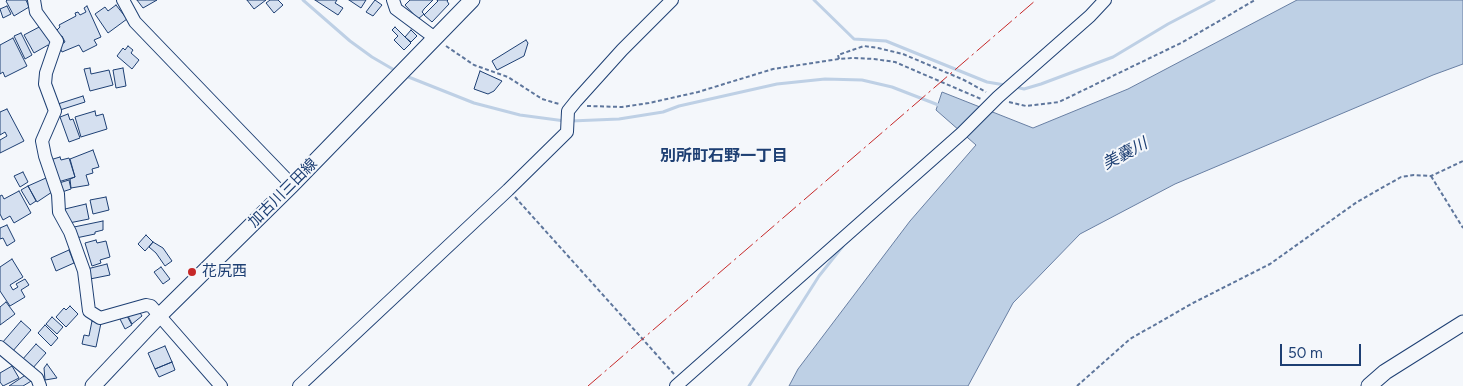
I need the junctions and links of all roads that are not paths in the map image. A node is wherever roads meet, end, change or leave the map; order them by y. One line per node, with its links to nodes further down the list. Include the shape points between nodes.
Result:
1 (34, 0): 9 (street, via 36,12 57,41 45,84 55,111 42,141 58,194 59,212 84,271 89,312 100,318 146,305)
2 (123, 0): 8 (street, via 135,22)
3 (393, 0): 7 (street, via 396,9)
4 (472, 0): 7 (main road, 加古川三田線)
5 (672, 0): 16 (street, via 571,106 567,132)
6 (1105, 0): 12 (street, via 962,133)
7 (436, 38): 8 (main road, 加古川三田線)
8 (292, 185): 9 (main road, 加古川三田線)
9 (159, 316): 14 (main road, 加古川三田線); 15 (street)
10 (1463, 323): 17 (main road, via 1384,372)
11 (0, 346): 13 (street, via 37,378)
12 (678, 384)
13 (40, 386)
14 (93, 386)
15 (222, 386)
16 (299, 386)
17 (1369, 386)

